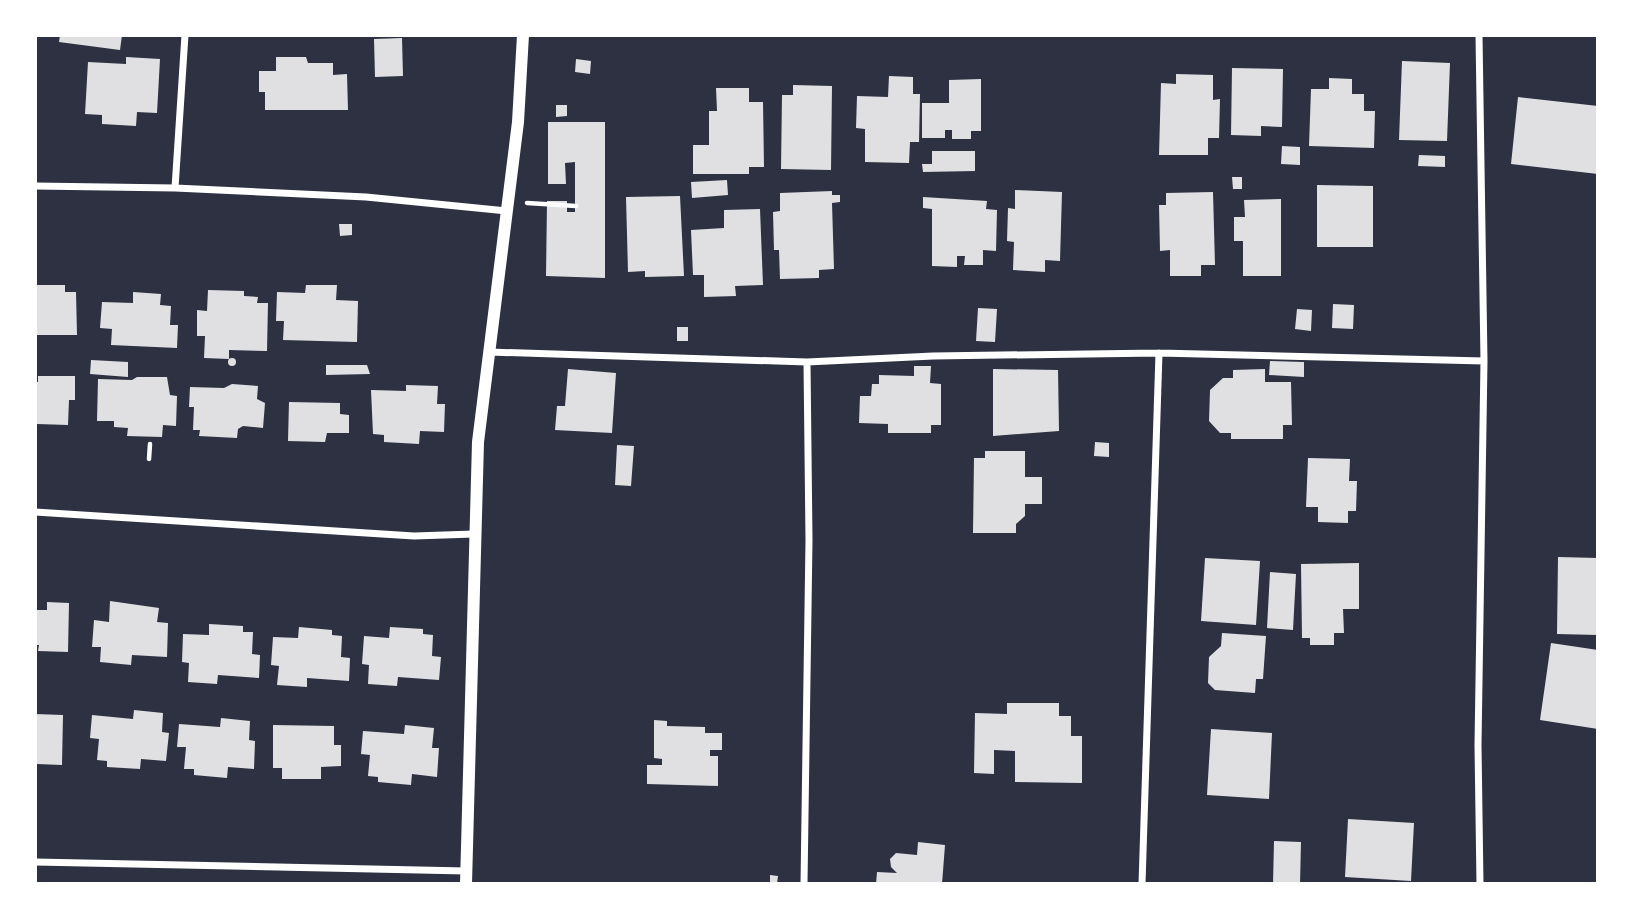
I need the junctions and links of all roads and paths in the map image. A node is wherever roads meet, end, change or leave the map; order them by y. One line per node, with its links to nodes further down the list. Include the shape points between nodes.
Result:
1 (185, 35): 5 (street)
2 (523, 35): 7 (street)
3 (1479, 35): 10 (street)
4 (35, 186): 5 (street)
5 (175, 188): 7 (street)
6 (576, 206): 7 (path)
7 (508, 207): 8 (street)
8 (489, 352): 11 (street); 15 (street, via 478,442)
9 (1159, 353): 10 (street); 11 (street); 19 (street)
10 (1484, 361): 20 (street)
11 (807, 362): 18 (street)
12 (150, 444): 13 (path)
13 (149, 460)
14 (35, 512): 15 (street, via 415,536)
15 (474, 534): 17 (street)
16 (35, 862): 17 (street)
17 (466, 877)
18 (804, 884)
19 (1142, 884)
20 (1480, 884)

